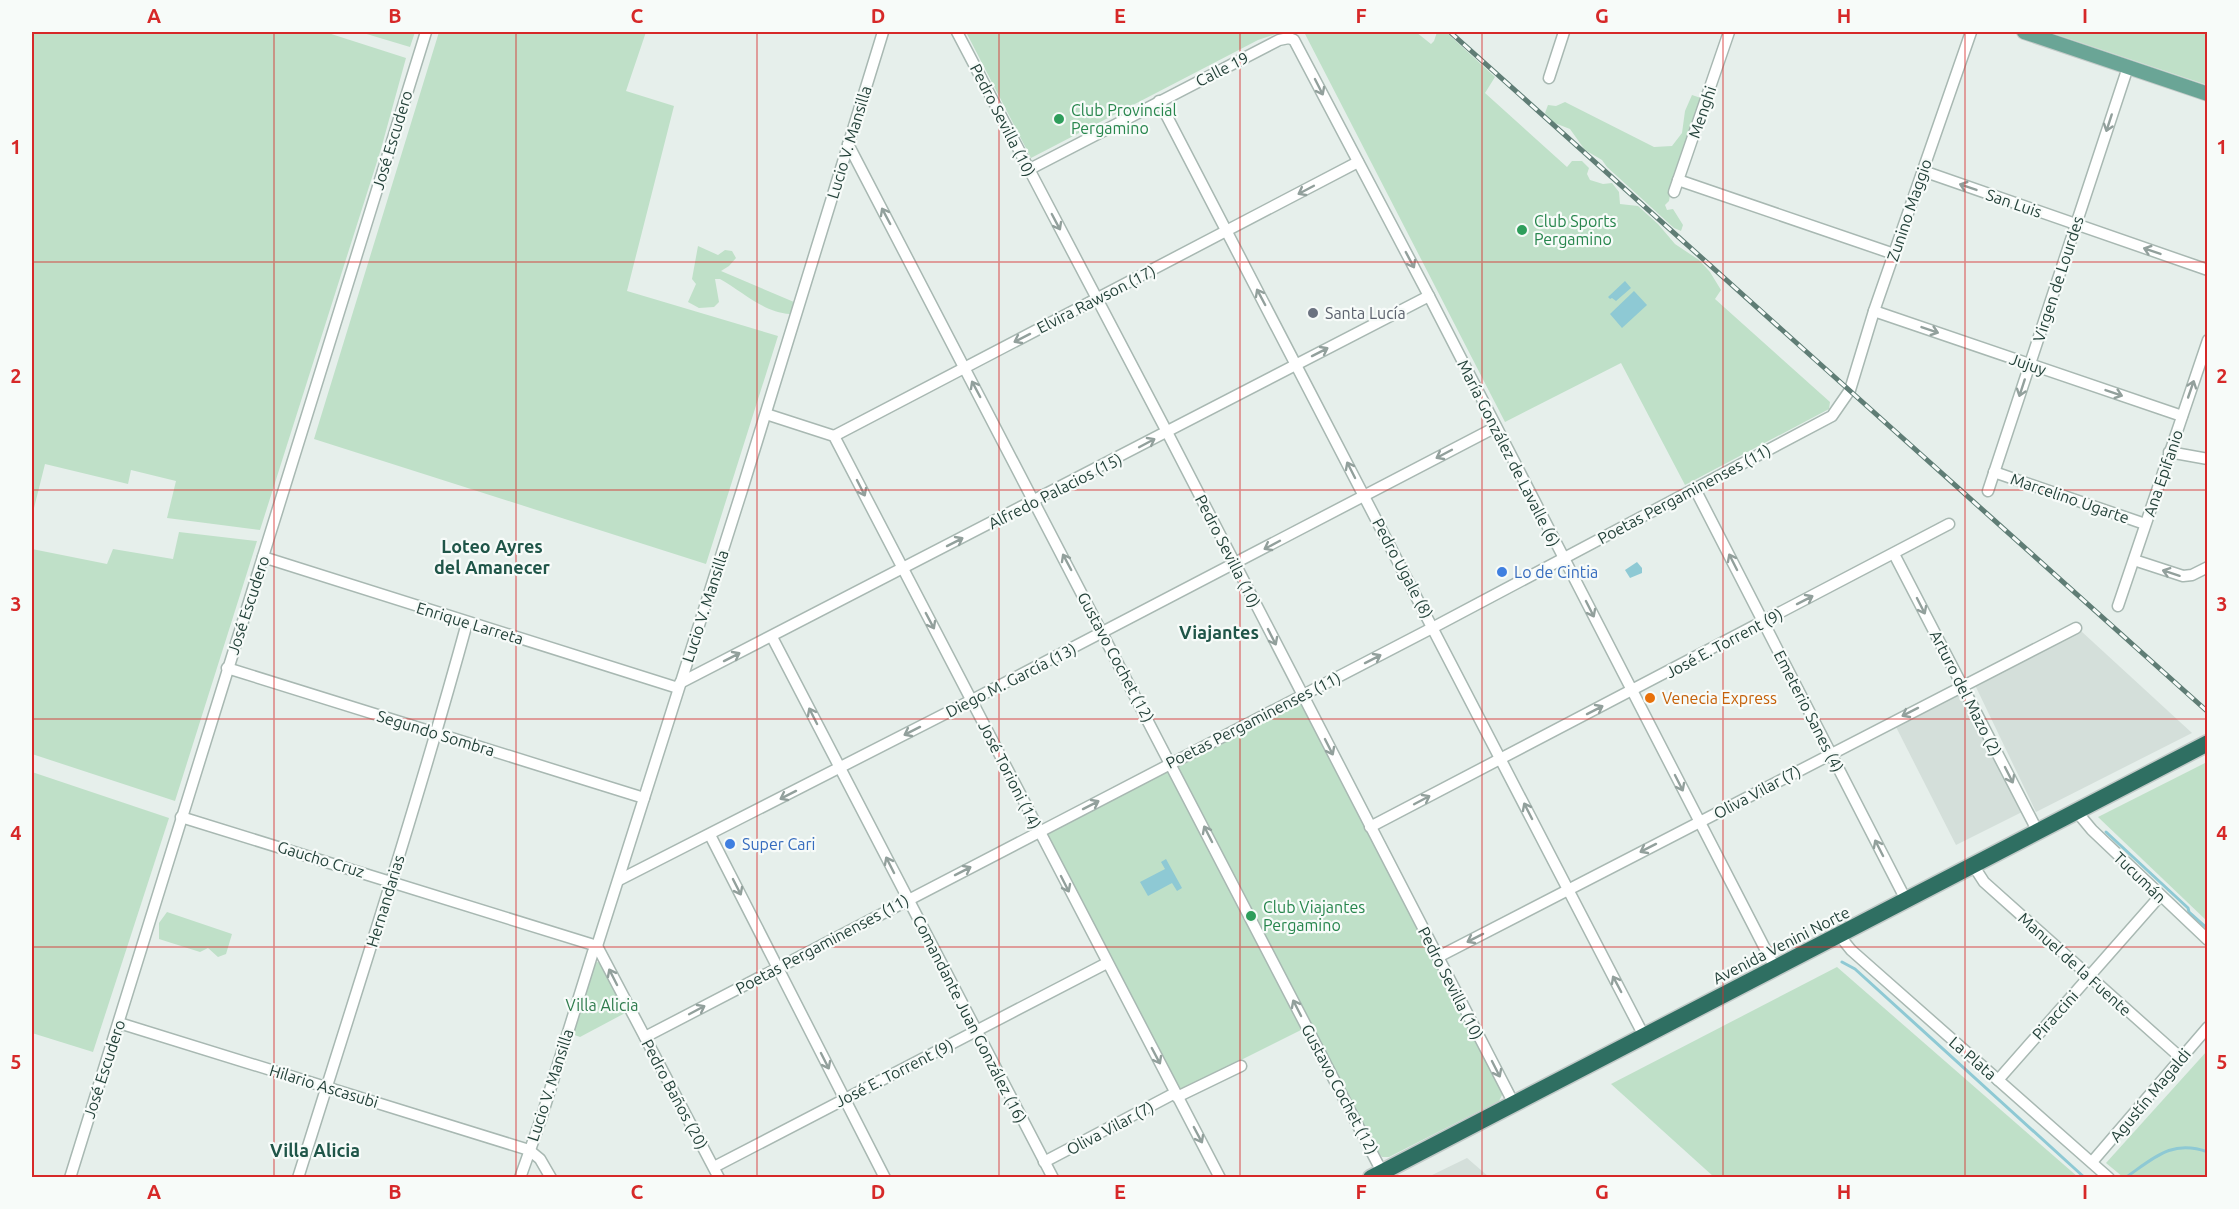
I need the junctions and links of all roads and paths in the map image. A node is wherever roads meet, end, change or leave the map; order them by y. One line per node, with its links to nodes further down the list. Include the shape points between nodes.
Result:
1 (426, 32): 46 (street, José Escudero)
2 (883, 32): 13 (street, Lucio V. Mansilla)
3 (957, 32): 15 (street, Pedro Sevilla (10))
4 (1564, 32): 10 (street)
5 (1729, 32): 17 (street, Menghi)
6 (1971, 32): 16 (street, Zunino Maggio)
7 (2024, 32): 9 (main road)
8 (1289, 38): 12 (street, Calle 19); 14 (street, María González de Lavalle (6), one-way to 14, via 1297,44)
9 (2128, 67): 11 (main road); 19 (street, Virgen de Lourdes, one-way to 19)
10 (1549, 78)
11 (2208, 94)
12 (1159, 101): 15 (street, Calle 19); 20 (street, Pedro Ugale (8))
13 (848, 144): 29 (street, Gustavo Cochet (12), one-way to 13); 31 (street, Lucio V. Mansilla)
14 (1358, 162): 20 (street, Elvira Rawson (17), one-way to 20); 23 (street, María González de Lavalle (6), one-way to 23)
15 (1028, 170): 24 (street, Pedro Sevilla (10), one-way to 24)
16 (1923, 171): 19 (street, San Luis, one-way to 16); 21 (street, Zunino Maggio)
17 (1678, 180): 18 (street, Menghi); 21 (street)
18 (1674, 192)
19 (2075, 224): 22 (street, San Luis, one-way to 19); 28 (street, Virgen de Lourdes)
20 (1227, 232): 24 (street, Elvira Rawson (17)); 27 (street, Pedro Ugale (8), one-way to 20)
21 (1894, 254): 25 (street, Zunino Maggio)
22 (2208, 270)
23 (1429, 296): 27 (street, Alfredo Palacios (15), one-way to 23); 33 (street, María González de Lavalle (6))
24 (1097, 299): 29 (street, Elvira Rawson (17), one-way to 29); 34 (street, Pedro Sevilla (10))
25 (1874, 311): 28 (street, Jujuy, one-way to 28); 30 (street, Zunino Maggio)
26 (2208, 340): 32 (street, Ana Epifanio, one-way to 26)
27 (1296, 364): 34 (street, Alfredo Palacios (15)); 41 (street, Pedro Ugale (8), one-way to 27)
28 (2030, 364): 32 (street, Jujuy, one-way to 32); 38 (street, Virgen de Lourdes, one-way to 38)
29 (965, 367): 35 (street, Elvira Rawson (17)); 42 (street, Gustavo Cochet (12), one-way to 29)
30 (1850, 390): 39 (street, Poetas Pergaminenses (11), via 1828,419)
31 (766, 414): 35 (street); 61 (street, Lucio V. Mansilla)
32 (2182, 416): 36 (street, Ana Epifanio)
33 (1496, 427): 41 (street, Diego M. García (13), one-way to 41); 47 (street, María González de Lavalle (6))
34 (1167, 432): 42 (street, Alfredo Palacios (15), one-way to 34); 49 (street, Pedro Sevilla (10))
35 (834, 436): 51 (street, José Torioni (14), one-way to 51)
36 (2169, 452): 37 (street); 44 (street, Ana Epifanio)
37 (2208, 459)
38 (1994, 472): 40 (street, Virgen de Lourdes); 44 (street, Marcelino Ugarte)
39 (1695, 489): 47 (street, Poetas Pergaminenses (11)); 53 (street, Emeterio Sanes (4), one-way to 39)
40 (1988, 491)
41 (1365, 496): 49 (street, Diego M. García (13), one-way to 49); 55 (street, Pedro Ugale (8))
42 (1035, 501): 51 (street, Alfredo Palacios (15), one-way to 42); 57 (street, Gustavo Cochet (12), one-way to 42)
43 (1949, 524): 45 (street, José E. Torrent (9))
44 (2145, 524): 48 (street, Ana Epifanio)
45 (1894, 554): 53 (street, José E. Torrent (9), one-way to 45); 60 (street, Arturo del Mazo (2), one-way to 60)
46 (263, 557): 54 (street, Enrique Larreta); 59 (street, José Escudero)
47 (1563, 558): 55 (street, Poetas Pergaminenses (11)); 62 (street, María González de Lavalle (6), one-way to 62)
48 (2134, 560): 50 (street, one-way to 48, via 2183,576); 52 (street, Ana Epifanio)
49 (1235, 564): 57 (street, Diego M. García (13)); 63 (street, Pedro Sevilla (10), one-way to 63)
50 (2208, 567)
51 (903, 569): 58 (street, Alfredo Palacios (15)); 64 (street, José Torioni (14), one-way to 64)
52 (2118, 606)
53 (1763, 622): 62 (street, José E. Torrent (9)); 67 (street, Emeterio Sanes (4))
54 (467, 623): 61 (street, Enrique Larreta); 65 (street, Hernandarias)
55 (1434, 627): 63 (street, Poetas Pergaminenses (11), one-way to 55); 68 (street, Pedro Ugale (8))
56 (2076, 628): 60 (street, Oliva Vilar (7))
57 (1104, 632): 64 (street, Diego M. García (13)); 69 (street, Gustavo Cochet (12))
58 (772, 637): 61 (street, Alfredo Palacios (15), one-way to 58); 70 (street, Comandante Juan González (16), one-way to 58)
59 (227, 668): 65 (street, Segundo Sombra); 73 (street, José Escudero)
60 (1962, 685): 67 (street, Oliva Vilar (7), one-way to 67); 77 (street, Arturo del Mazo (2), one-way to 77)
61 (679, 686): 71 (street, Lucio V. Mansilla)
62 (1632, 691): 68 (street, José E. Torrent (9), one-way to 62); 74 (street, María González de Lavalle (6), one-way to 74)
63 (1302, 695): 69 (street, Poetas Pergaminenses (11)); 75 (street, Pedro Sevilla (10), one-way to 75)
64 (972, 700): 70 (street, Diego M. García (13), one-way to 70); 76 (street, José Torioni (14))
65 (437, 733): 71 (street, Segundo Sombra); 81 (street, Hernandarias)
66 (2208, 743): 72 (highway, Avenida Venini Norte)
67 (1831, 754): 74 (street, Oliva Vilar (7)); 85 (street, Emeterio Sanes (4), one-way to 67)
68 (1501, 758): 75 (street, José E. Torrent (9), one-way to 68); 82 (street, Pedro Ugale (8), one-way to 68)
69 (1171, 763): 76 (street, Poetas Pergaminenses (11), one-way to 69); 110 (street, Gustavo Cochet (12), one-way to 69)
70 (840, 768): 78 (street, Diego M. García (13), one-way to 78); 84 (street, Comandante Juan González (16), one-way to 70)
71 (644, 798): 80 (street, Lucio V. Mansilla)
72 (2076, 812): 77 (highway, Avenida Venini Norte); 83 (street, Tucumán)
73 (182, 817): 81 (street, Gaucho Cruz); 94 (street, José Escudero)
74 (1700, 822): 82 (street, Oliva Vilar (7), one-way to 82); 92 (street, María González de Lavalle (6))
75 (1370, 827): 89 (street, Pedro Sevilla (10))
76 (1039, 832): 84 (street, Poetas Pergaminenses (11), one-way to 76); 90 (street, José Torioni (14), one-way to 90)
77 (2038, 832): 79 (highway, Avenida Venini Norte)
78 (710, 835): 80 (street, Diego M. García (13)); 91 (street, one-way to 91)
79 (1973, 865): 85 (highway, Avenida Venini Norte); 93 (street, Manuel de la Fuente, via 1984,882)
80 (619, 880): 88 (street, Lucio V. Mansilla)
81 (392, 881): 88 (street, Gaucho Cruz); 102 (street, Hernandarias)
82 (1568, 890): 89 (street, Oliva Vilar (7), one-way to 89); 97 (street, Pedro Ugale (8), one-way to 82)
83 (2160, 896): 87 (street, Tucumán); 93 (street, Piraccini)
84 (908, 899): 91 (street, Poetas Pergaminenses (11)); 96 (street, Comandante Juan González (16))
85 (1906, 900): 86 (highway, Avenida Venini Norte)
86 (1839, 935): 92 (highway, Avenida Venini Norte); 101 (street, La Plata)
87 (2208, 940)
88 (597, 946): 98 (street, Pedro Baños (20), one-way to 88); 106 (street, Lucio V. Mansilla)
89 (1438, 957): 105 (street, Pedro Sevilla (10), one-way to 105)
90 (1107, 963): 96 (street, José E. Torrent (9)); 103 (street, José Torioni (14), one-way to 103)
91 (778, 968): 98 (street, Poetas Pergaminenses (11), one-way to 91); 104 (street, one-way to 104)
92 (1775, 968): 97 (highway, Avenida Venini Norte)
93 (2089, 977): 99 (street, Manuel de la Fuente); 101 (street, Piraccini)
94 (119, 1023): 102 (street, Hilario Ascasubi); 111 (street, José Escudero)
95 (2208, 1027): 99 (street, Agustín Magaldi)
96 (976, 1031): 104 (street, José E. Torrent (9)); 107 (street, Comandante Juan González (16))
97 (1644, 1036): 105 (highway, Avenida Venini Norte)
98 (645, 1037): 109 (street, Pedro Baños (20))
99 (2181, 1058): 108 (street, Agustín Magaldi)
100 (1241, 1066): 103 (street, Oliva Vilar (7))
101 (1998, 1080): 108 (street, La Plata)
102 (327, 1087): 106 (street, Hilario Ascasubi); 112 (street, Hernandarias)
103 (1176, 1095): 107 (street, Oliva Vilar (7)); 118 (street, José Torioni (14), one-way to 118)
104 (844, 1099): 109 (street, José E. Torrent (9)); 116 (street)
105 (1514, 1104): 110 (highway, Avenida Venini Norte)
106 (529, 1150): 113 (street, Lucio V. Mansilla); 114 (street, via 540,1159)
107 (1044, 1162): 117 (street, Comandante Juan González (16))
108 (2092, 1162): 119 (street, La Plata)
109 (714, 1167): 115 (street, Pedro Baños (20))
110 (1377, 1175)
111 (70, 1178)
112 (298, 1178)
113 (520, 1178)
114 (551, 1178)
115 (719, 1178)
116 (885, 1178)
117 (1053, 1178)
118 (1220, 1178)
119 (2109, 1178)

